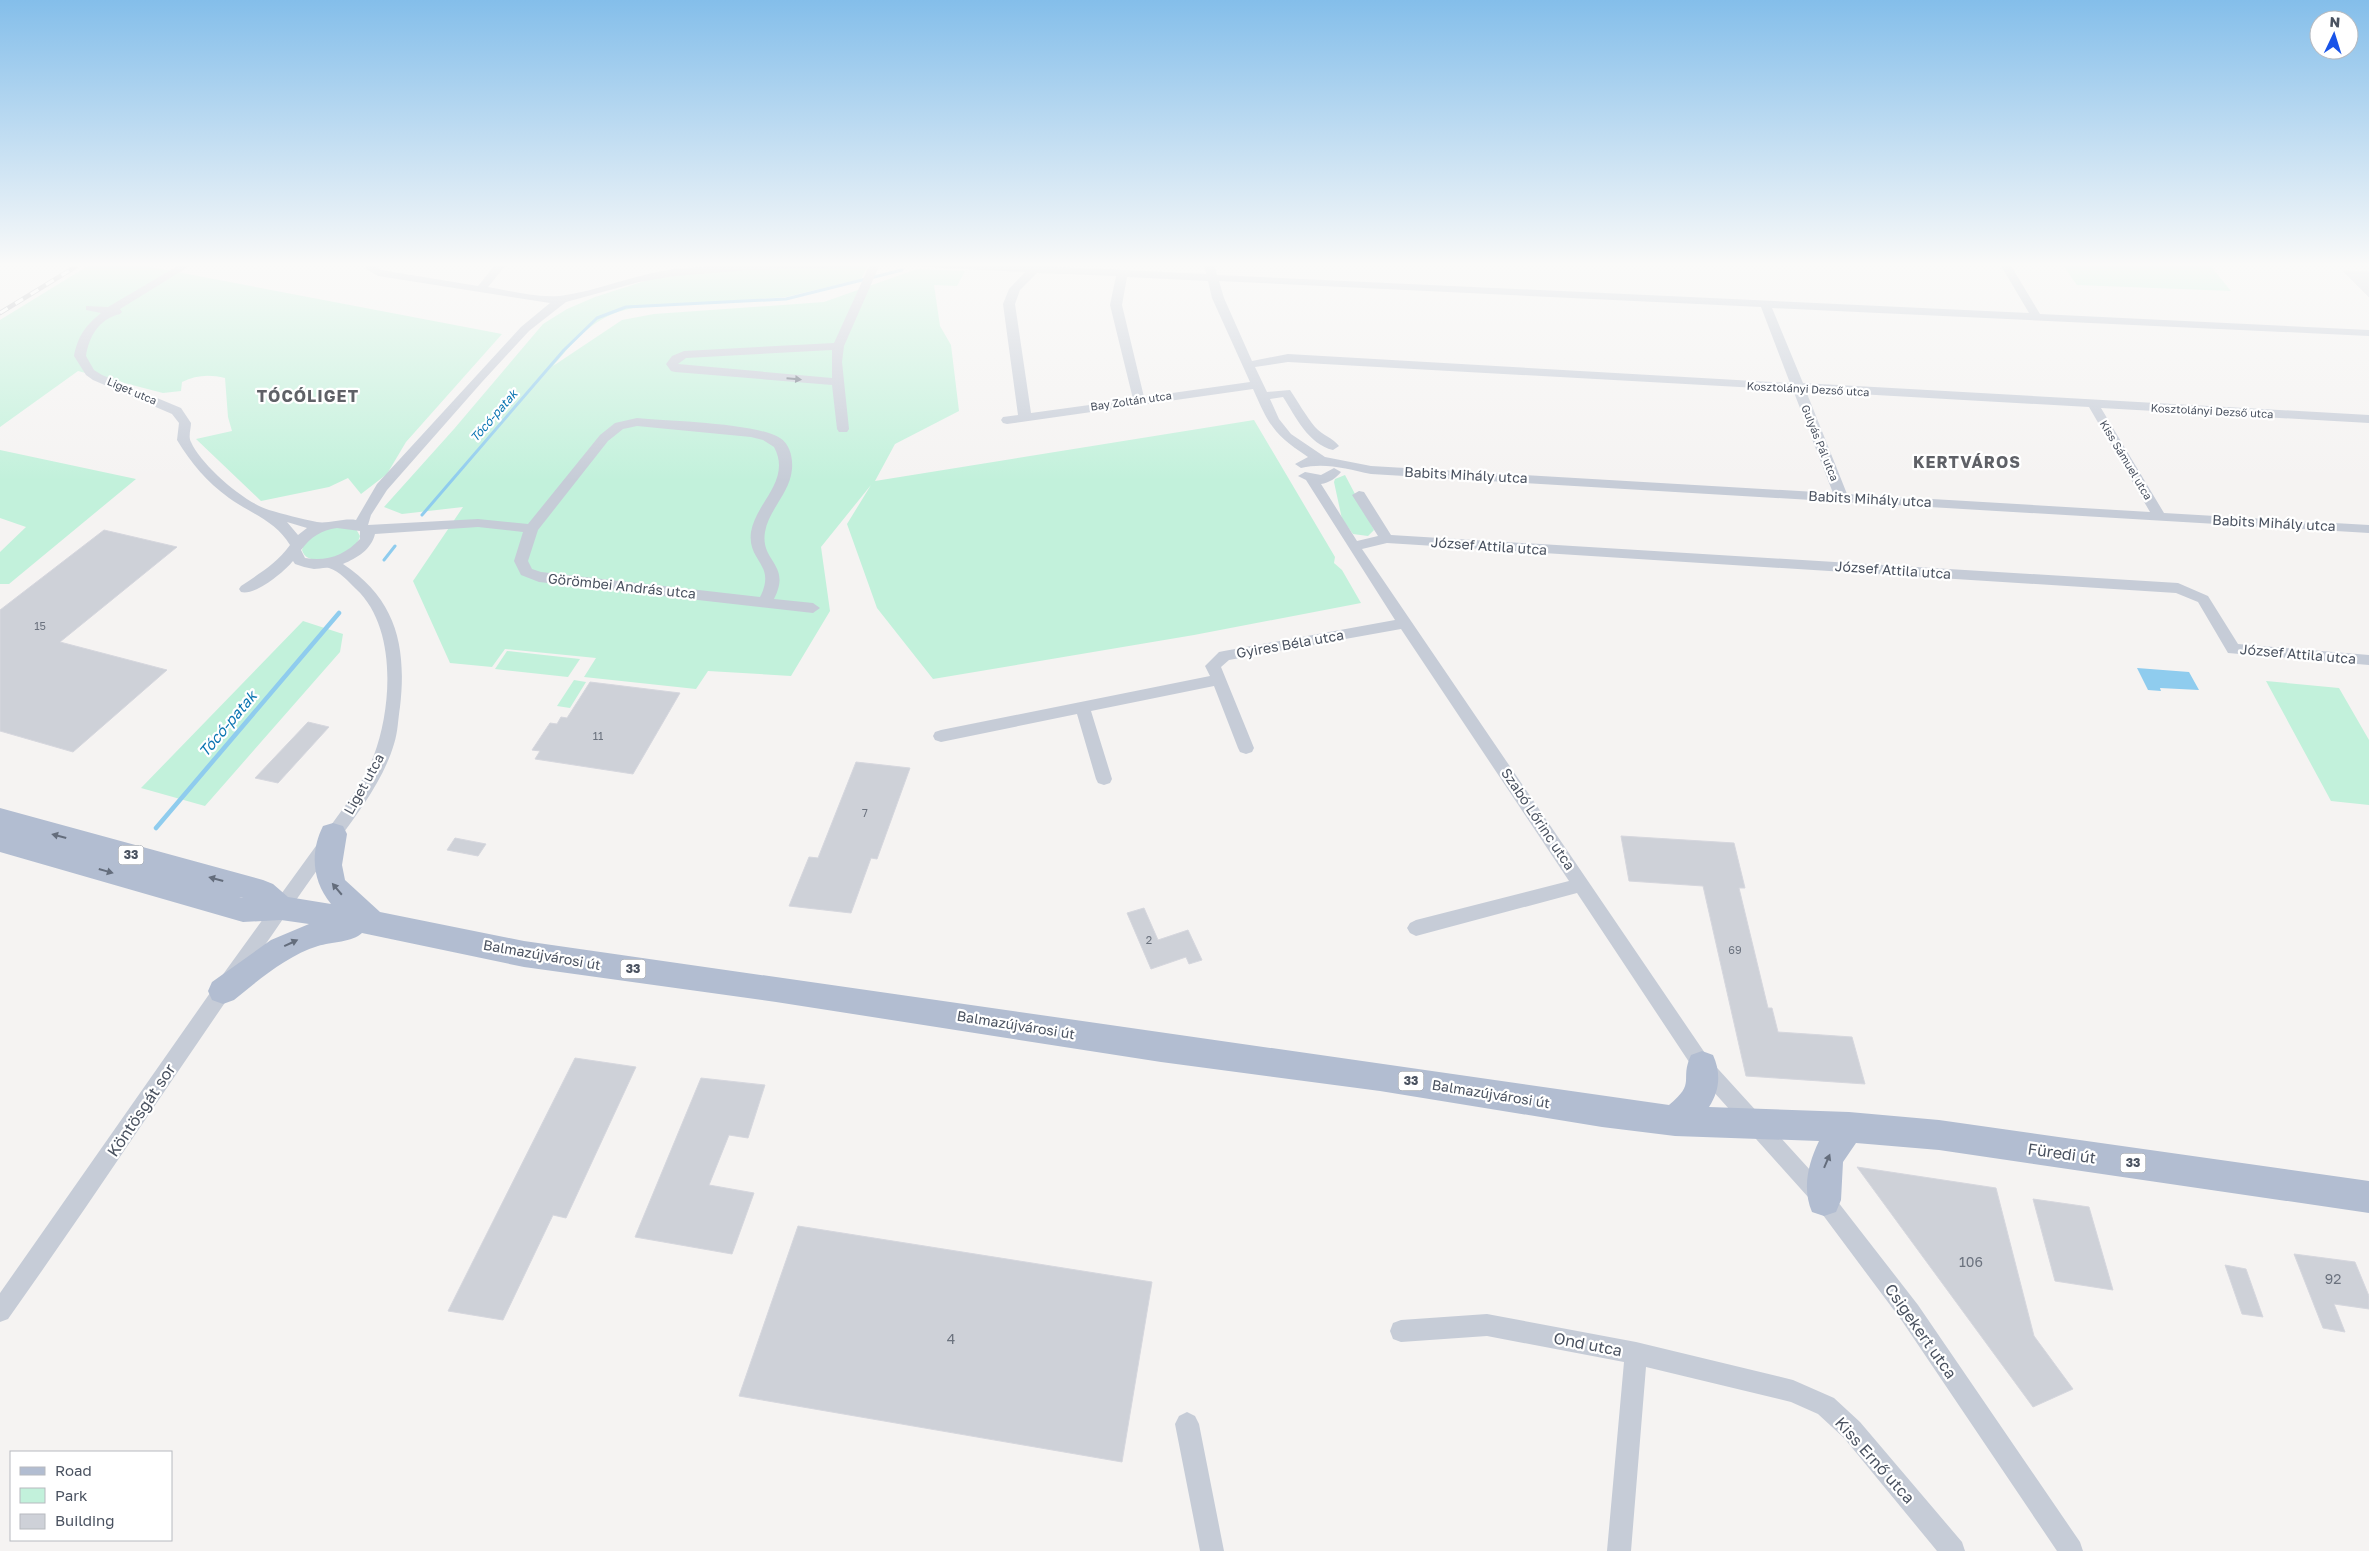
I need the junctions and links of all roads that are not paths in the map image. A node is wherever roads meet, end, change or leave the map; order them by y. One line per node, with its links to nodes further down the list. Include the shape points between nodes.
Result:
1 (85, 336): 29 (street, Liget utca, via 80,351 91,372 177,411 185,423 183,440 207,473 228,492)
2 (518, 336): 25 (street)
3 (842, 336): 8 (street)
4 (1014, 336): 16 (street)
5 (1123, 336): 14 (street)
6 (1235, 336): 9 (street)
7 (1778, 336): 12 (street, Gulyás Pál utca)
8 (838, 346): 10 (street); 10 (street, one-way to 10, via 684,355 672,364 675,368)
9 (1247, 365): 11 (street); 12 (street, Kosztolányi Dezső utca, via 1288,358)
10 (838, 382): 19 (street)
11 (1255, 385): 13 (street); 14 (street, Bay Zoltán utca)
12 (1798, 388): 15 (street, Kosztolányi Dezső utca); 27 (street, Gulyás Pál utca)
13 (1261, 397): 20 (street, via 1273,420); 21 (street, via 1286,393 1310,429)
14 (1138, 400): 16 (street, Bay Zoltán utca)
15 (2093, 404): 17 (street, Kosztolányi Dezső utca); 30 (street, Kiss Sámuel utca)
16 (1025, 417): 18 (street, Bay Zoltán utca)
17 (2369, 419)
18 (1007, 420)
19 (843, 429)
20 (1288, 437): 22 (street); 23 (street)
21 (1333, 446)
22 (1301, 464): 23 (street, via 1309,459); 24 (street, Szabó Lőrinc utca, via 1300,471)
23 (1328, 468): 24 (street, Babits Mihály utca); 27 (street, Babits Mihály utca); 28 (street, Szabó Lőrinc utca)
24 (1312, 479): 28 (street, Szabó Lőrinc utca)
25 (382, 486): 31 (street); 35 (street, via 364,515)
26 (1359, 495): 36 (street)
27 (1842, 498): 30 (street, Babits Mihály utca)
28 (1330, 508): 37 (street, Szabó Lőrinc utca)
29 (258, 509): 32 (street, Liget utca); 38 (street, Liget utca, via 289,531)
30 (2159, 516): 34 (street, Babits Mihály utca)
31 (335, 523): 32 (street); 35 (street, via 353,522)
32 (318, 528): 38 (street, via 308,533)
33 (531, 529): 35 (street, via 478,523); 42 (street, Görömbei András utca, via 522,561 526,572 538,577); 42 (street, Görömbei András utca, via 604,438 619,426 637,422 768,437 782,447 784,476 759,530 757,542 774,576)
34 (2369, 529)
35 (363, 537): 39 (street, via 343,559); 41 (street, Liget utca, via 359,567)
36 (1387, 540): 37 (street); 45 (street, József Attila utca, via 2178,588 2202,599 2233,649)
37 (1353, 546): 44 (street, Szabó Lőrinc utca)
38 (296, 548): 40 (street, Liget utca, via 300,561); 40 (street, via 277,570 246,589)
39 (331, 563): 40 (street); 41 (street, Liget utca, via 346,571)
40 (308, 564)
41 (366, 589): 52 (street, Liget utca, via 381,609 396,654 396,680 386,744 364,790)
42 (765, 602): 43 (street, Görömbei András utca)
43 (813, 608)
44 (1405, 623): 46 (street, Gyires Béla utca, via 1224,656 1213,666); 54 (street, Szabó Lőrinc utca)
45 (2369, 660)
46 (1218, 680): 47 (street); 49 (street, Gyires Béla utca)
47 (1083, 709): 48 (street); 50 (street)
48 (941, 736)
49 (1246, 748)
50 (1104, 779)
51 (0, 819): 55 (main road, 33, one-way to 51, via 263,892)
52 (333, 834): 55 (street, Liget utca); 56 (main road, one-way to 52, via 328,878 327,858)
53 (0, 841): 55 (main road, Balmazújvárosi út / 33, one-way to 55, via 243,910)
54 (1582, 885): 57 (street); 59 (street, Szabó Lőrinc utca)
55 (281, 908): 56 (main road, Balmazújvárosi út / 33); 58 (street, Köntösgát sor)
56 (372, 922): 58 (main road, one-way to 56, via 289,943 322,931); 60 (main road, Balmazújvárosi út / 33, via 564,960)
57 (1416, 928)
58 (223, 991): 65 (street, Köntösgát sor)
59 (1702, 1065): 60 (main road, via 1703,1090 1692,1106); 61 (street, Szabó Lőrinc utca)
60 (1675, 1121): 61 (main road, Balmazújvárosi út / 33)
61 (1754, 1124): 62 (main road, Füredi út / 33); 64 (street, Csigekert utca)
62 (1849, 1127): 63 (main road, Füredi út / 33, via 1939,1136); 64 (main road, one-way to 62, via 1822,1171)
63 (2369, 1197)
64 (1824, 1200): 72 (street, Csigekert utca, via 1910,1313)
65 (0, 1311)
66 (1401, 1331): 67 (street, Ond utca, via 1487,1325)
67 (1636, 1353): 70 (street, Ond utca); 71 (street, Kiss Ernő utca, via 1793,1391 1826,1406 1852,1430)
68 (1187, 1424): 69 (street)
69 (1212, 1551)
70 (1619, 1551)
71 (1953, 1551)
72 (2071, 1551)

